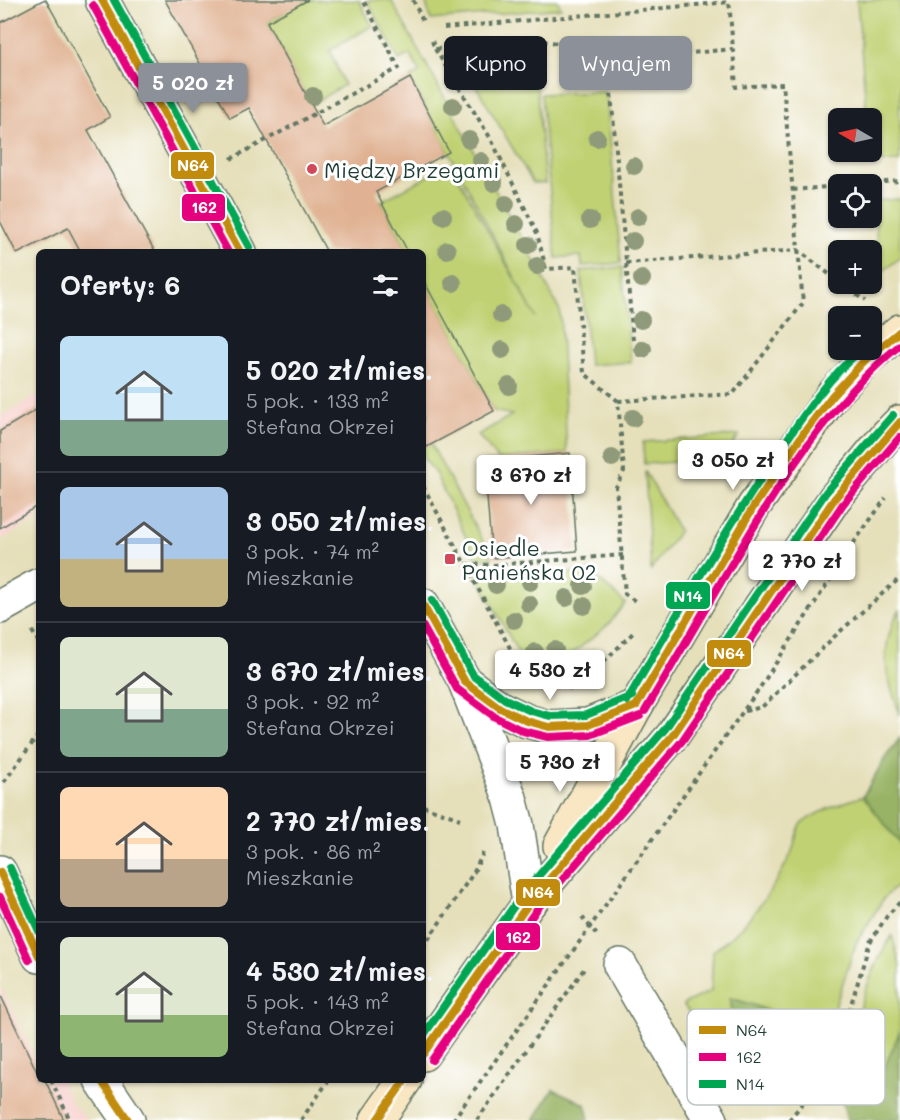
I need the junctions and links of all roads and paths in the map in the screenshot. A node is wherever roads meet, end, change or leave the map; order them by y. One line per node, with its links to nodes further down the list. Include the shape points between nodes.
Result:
1 (102, 0): 18 (street)
2 (363, 0): 13 (path, via 399,68)
3 (413, 0): 5 (path)
4 (729, 1): 6 (path); 10 (path)
5 (423, 21)
6 (444, 28)
7 (432, 41): 9 (path)
8 (559, 43): 9 (path, via 533,40)
9 (435, 49): 26 (path, via 491,139 537,233 546,269 575,267 584,373)
10 (733, 49): 11 (path); 17 (path, via 736,87 783,84)
11 (692, 53)
12 (611, 90): 20 (path)
13 (231, 159)
14 (900, 181): 15 (path)
15 (882, 182)
16 (828, 187): 17 (path)
17 (792, 190): 19 (path)
18 (238, 249)
19 (798, 250): 20 (path); 21 (path); 26 (path, via 803,303 733,394)
20 (626, 262): 25 (path)
21 (828, 273)
22 (856, 294): 23 (path)
23 (865, 301)
24 (900, 331): 43 (main road, via 865,360 803,434 754,506)
25 (633, 340)
26 (618, 401): 30 (path, via 624,471 616,487)
27 (900, 422): 52 (main road, via 835,498 673,735)
28 (893, 489): 44 (path)
29 (426, 492): 31 (path)
30 (623, 555): 31 (path); 34 (path, via 625,594)
31 (465, 564): 41 (path, via 510,648)
32 (900, 578): 44 (path, via 762,707)
33 (36, 587): 35 (street)
34 (638, 603)
35 (0, 607)
36 (426, 610): 40 (street)
37 (636, 628): 42 (path, via 601,664)
38 (32, 631): 39 (path)
39 (36, 638)
40 (465, 682): 43 (street, via 500,708 549,727 588,725); 52 (street, via 512,807)
41 (537, 684)
42 (565, 691)
43 (636, 706): 52 (main road)
44 (744, 711): 70 (path)
45 (36, 738): 46 (path)
46 (4, 782)
47 (426, 807): 48 (path)
48 (460, 819)
49 (485, 848): 53 (path, via 474,872)
50 (0, 872): 54 (street)
51 (900, 902): 56 (path, via 870,942)
52 (529, 903): 57 (main road)
53 (426, 943)
54 (36, 950)
55 (605, 963): 62 (street); 71 (path)
56 (850, 1009)
57 (426, 1050)
58 (52, 1083): 66 (path)
59 (103, 1083): 67 (street)
60 (327, 1083): 68 (path)
61 (403, 1083): 69 (main road)
62 (687, 1084)
63 (701, 1105): 72 (street)
64 (801, 1105): 73 (path)
65 (75, 1115): 66 (path)
66 (69, 1120)
67 (128, 1120)
68 (301, 1120)
69 (377, 1120)
70 (453, 1120)
71 (477, 1120)
72 (711, 1120)
73 (789, 1120)

